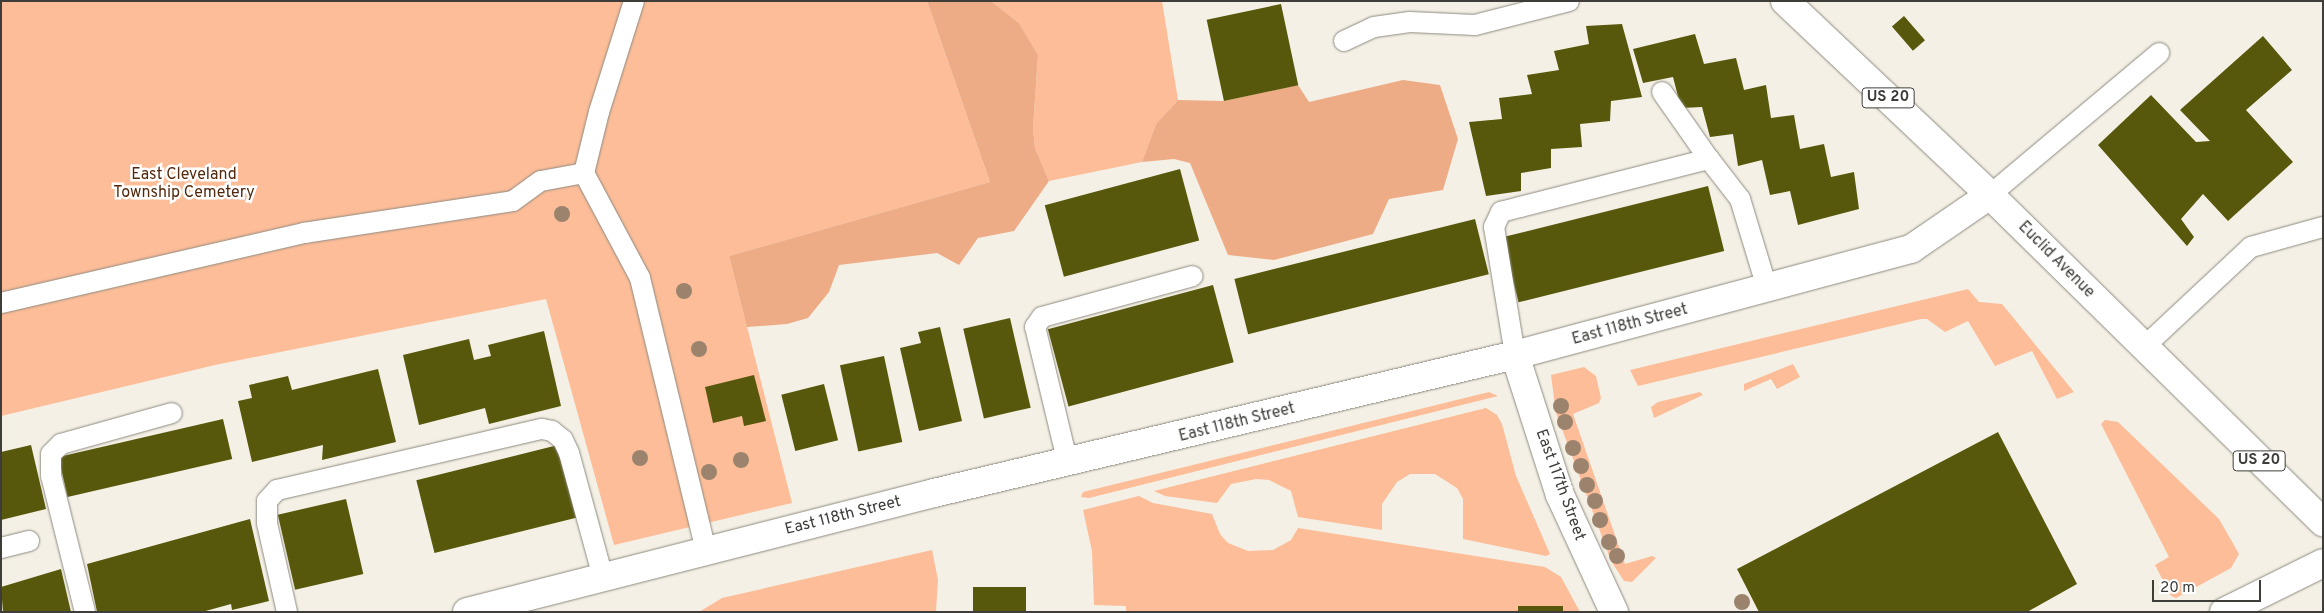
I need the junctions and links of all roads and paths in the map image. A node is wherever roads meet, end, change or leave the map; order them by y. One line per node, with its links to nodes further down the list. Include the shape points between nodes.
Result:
1 (634, 1): 8 (lane, via 599,112)
2 (1569, 1): 4 (lane, via 1475,26 1410,22 1374,27)
3 (1785, 1): 9 (street, Euclid Avenue / US 20)
4 (1344, 41)
5 (2159, 53): 9 (lane)
6 (1662, 92): 7 (lane)
7 (1709, 159): 12 (lane, via 1740,199); 15 (lane, via 1502,212 1494,227)
8 (584, 173): 13 (lane, via 541,182 513,201 304,233); 21 (lane, via 640,278)
9 (1990, 195): 12 (street, East 118th Street, via 1911,249); 14 (street, Euclid Avenue / US 20)
10 (2323, 227): 14 (lane, via 2251,247)
11 (1193, 276): 17 (lane, via 1042,317 1035,326)
12 (1767, 288): 15 (street, East 118th Street)
13 (1, 303)
14 (2144, 347): 18 (street, Euclid Avenue / US 20)
15 (1515, 355): 17 (street, East 118th Street); 27 (street, East 117th Street, via 1560,495)
16 (172, 413): 24 (lane, via 62,444 51,454 51,476)
17 (1068, 464): 21 (street, East 118th Street, via 934,493)
18 (2323, 522)
19 (29, 542): 20 (lane)
20 (1, 548)
21 (706, 551): 23 (street, East 118th Street)
22 (2323, 563): 28 (street)
23 (603, 577): 25 (lane, via 569,454 563,440 552,431 542,429 277,490 267,501 267,522); 26 (street, East 118th Street)
24 (85, 612)
25 (287, 612)
26 (467, 612)
27 (1614, 612)
28 (2224, 612)

